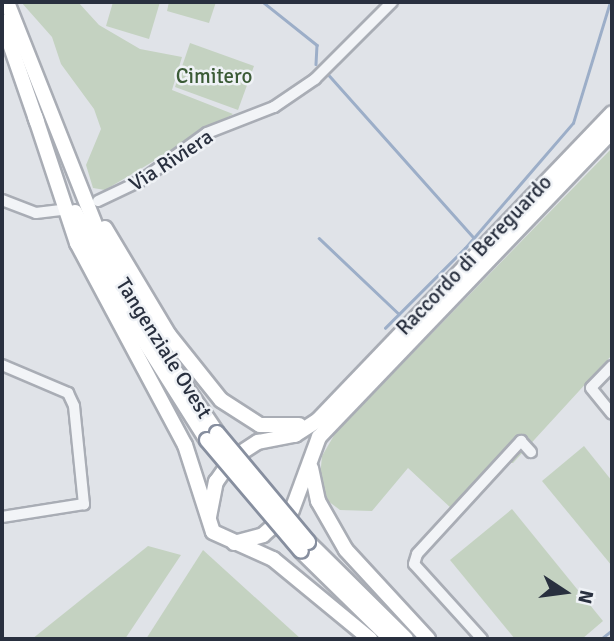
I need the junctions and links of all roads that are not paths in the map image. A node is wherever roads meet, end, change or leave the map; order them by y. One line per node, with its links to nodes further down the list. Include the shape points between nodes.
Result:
1 (7, 2): 6 (highway, Tangenziale Ovest)
2 (392, 2): 10 (street, Via Riviera, via 314,79 245,119 207,133 142,180)
3 (2, 21): 6 (highway, Tangenziale Ovest)
4 (612, 99): 8 (highway)
5 (612, 113): 8 (highway, Raccordo di Bereguardo)
6 (42, 117): 14 (highway, via 133,279 181,353 221,400 244,418 277,428 307,422); 19 (highway, via 77,243 185,445); 21 (highway, Tangenziale Ovest, bridge, via 97,259 212,436)
7 (612, 131): 14 (highway, Raccordo di Bereguardo)
8 (542, 184): 14 (highway, Raccordo di Bereguardo)
9 (2, 200): 11 (street, via 36,213)
10 (98, 201)
11 (61, 210)
12 (2, 365): 18 (street, via 68,393 74,406 84,504)
13 (612, 366): 15 (street, via 591,388)
14 (342, 402): 16 (highway); 19 (highway, via 306,430 258,442 233,458 212,491)
15 (612, 414)
16 (314, 446): 20 (highway, via 292,510 263,535); 25 (highway, via 313,484 333,531 360,570)
17 (531, 452): 26 (street, via 521,441 441,526 414,564)
18 (2, 517)
19 (210, 528): 20 (highway)
20 (230, 543): 22 (highway, via 273,559)
21 (305, 547): 23 (highway, Tangenziale Ovest); 24 (highway, Tangenziale Ovest)
22 (370, 639)
23 (391, 639)
24 (406, 639)
25 (428, 639)
26 (482, 639)

